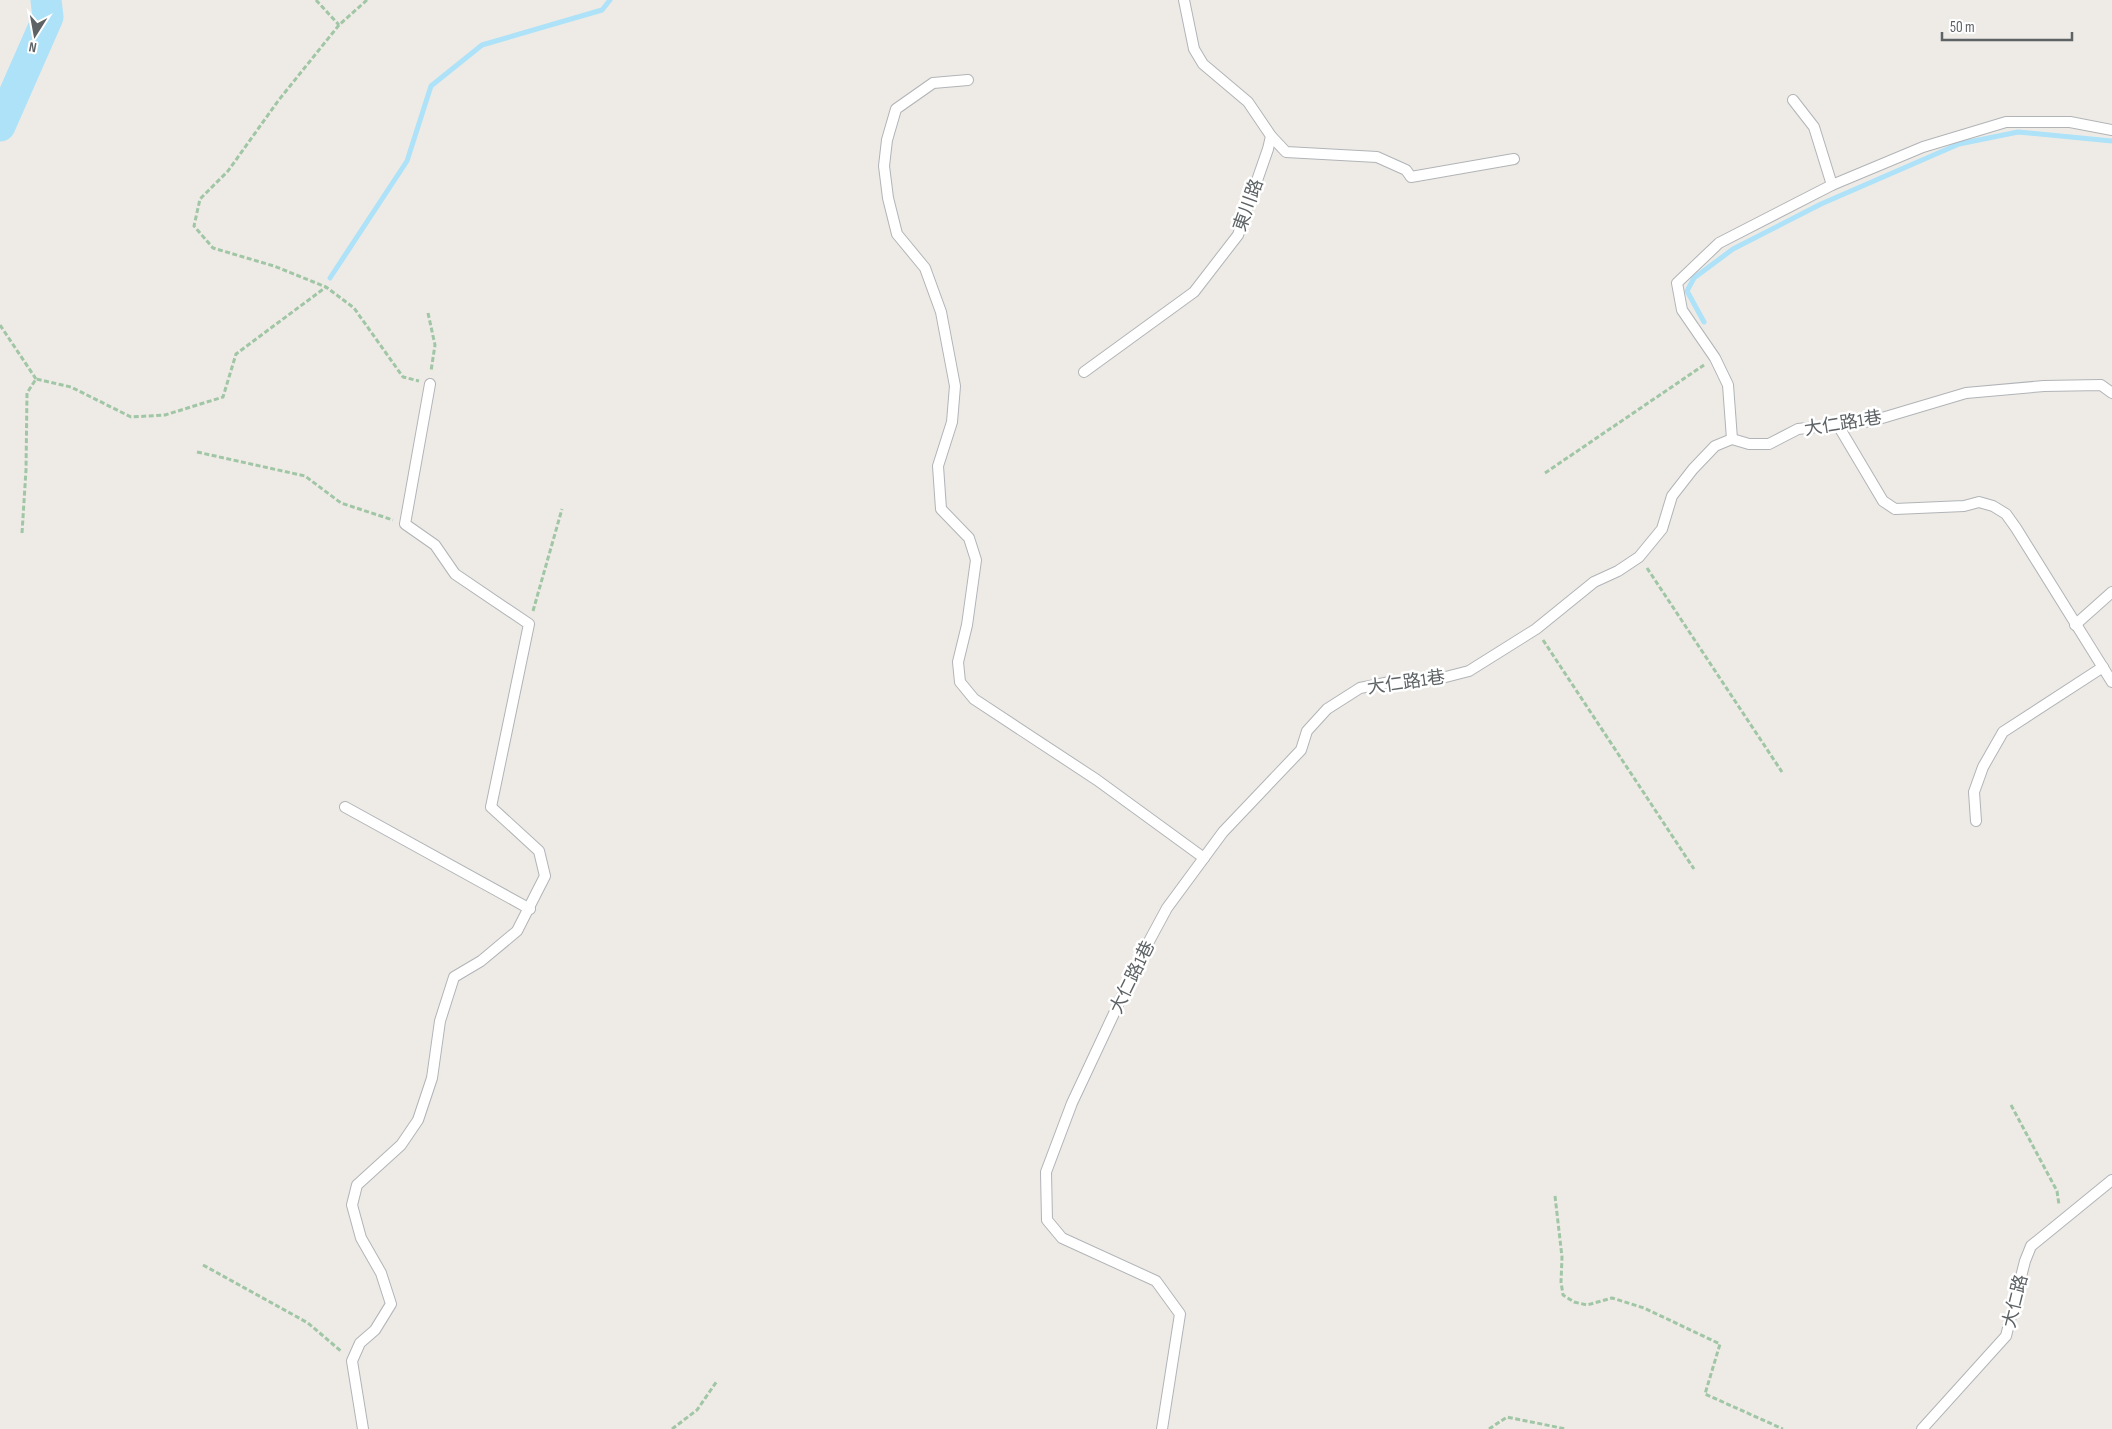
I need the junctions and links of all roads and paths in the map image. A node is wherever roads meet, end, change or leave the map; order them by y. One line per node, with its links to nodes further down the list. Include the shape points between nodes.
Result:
1 (316, 0): 4 (path)
2 (367, 0): 4 (path)
3 (1184, 0): 8 (lane, via 1194,49 1203,64 1248,102)
4 (339, 25): 11 (path, via 278,101 228,171 200,199 194,226 213,248 274,266)
5 (968, 80): 36 (lane, via 933,83 896,109 884,166 897,234 925,268 941,312 955,386 952,422 938,466 940,509 969,538 976,560 958,662 960,682 974,699 1097,780)
6 (1793, 100): 10 (lane, via 1814,127)
7 (2112, 130): 10 (lane, via 2070,122 2006,122 1923,147)
8 (1271, 136): 9 (lane, via 1286,152 1377,157 1406,170 1411,177); 15 (lane, 東川路, via 1238,235 1194,292)
9 (1514, 159)
10 (1832, 185): 14 (lane, via 1719,243 1677,283 1682,310)
11 (326, 287): 16 (path, via 236,354 223,397 165,415 131,417 71,387); 17 (path, via 354,308 403,377)
12 (428, 313): 17 (path, via 435,345)
13 (0, 325): 16 (path)
14 (1715, 358): 20 (lane, via 1728,385); 22 (path)
15 (1084, 372)
16 (36, 379): 25 (path, via 27,393)
17 (430, 384): 24 (lane)
18 (2112, 393): 19 (lane, 大仁路1巷, via 2101,385 1966,393 1872,421)
19 (1839, 427): 20 (lane, 大仁路1巷, via 1798,429 1769,444 1749,444); 29 (lane, via 1883,501 1895,509 1964,506 1979,502 2006,514)
20 (1732, 439): 26 (lane, 大仁路1巷, via 1715,446 1672,496 1662,529)
21 (197, 452): 24 (path, via 305,476 341,503)
22 (1545, 473)
23 (562, 509): 28 (path)
24 (405, 524): 28 (lane, via 434,545 455,574)
25 (22, 533)
26 (1640, 557): 30 (lane, 大仁路1巷, via 1594,582); 33 (path)
27 (2112, 592): 29 (lane)
28 (529, 624): 38 (lane, via 490,807 538,851 545,876)
29 (2075, 625): 31 (lane)
30 (1536, 629): 36 (lane, 大仁路1巷, via 1469,671 1434,680 1395,681 1360,688 1326,709 1308,732 1301,750 1223,832); 37 (path)
31 (2103, 667): 32 (lane); 35 (lane, via 2003,732 1983,767 1974,792)
32 (2112, 682)
33 (1782, 772)
34 (345, 807): 38 (lane)
35 (1976, 821)
36 (1204, 858): 48 (lane, 大仁路1巷, via 1167,908 1140,958 1072,1103 1046,1172 1047,1220 1062,1238 1156,1281 1180,1314)
37 (1694, 869)
38 (530, 909): 44 (lane, via 517,931 481,961 454,977 440,1022 432,1078 418,1120 402,1144 357,1185 352,1205 361,1238 381,1274 391,1304 375,1330 360,1342)
39 (2011, 1105): 42 (path, via 2057,1191)
40 (2112, 1180): 42 (lane, 大仁路)
41 (1555, 1196): 51 (path, via 1563,1295 1586,1305 1612,1298 1644,1308 1720,1344 1704,1394)
42 (2062, 1220): 52 (lane, 大仁路, via 2031,1246 2006,1336)
43 (203, 1265): 44 (path, via 308,1323)
44 (352, 1361): 46 (lane)
45 (717, 1381): 47 (path, via 697,1410)
46 (364, 1429)
47 (672, 1429)
48 (1162, 1429)
49 (1489, 1429): 50 (path, via 1506,1417)
50 (1566, 1429)
51 (1783, 1429)
52 (1922, 1429)

